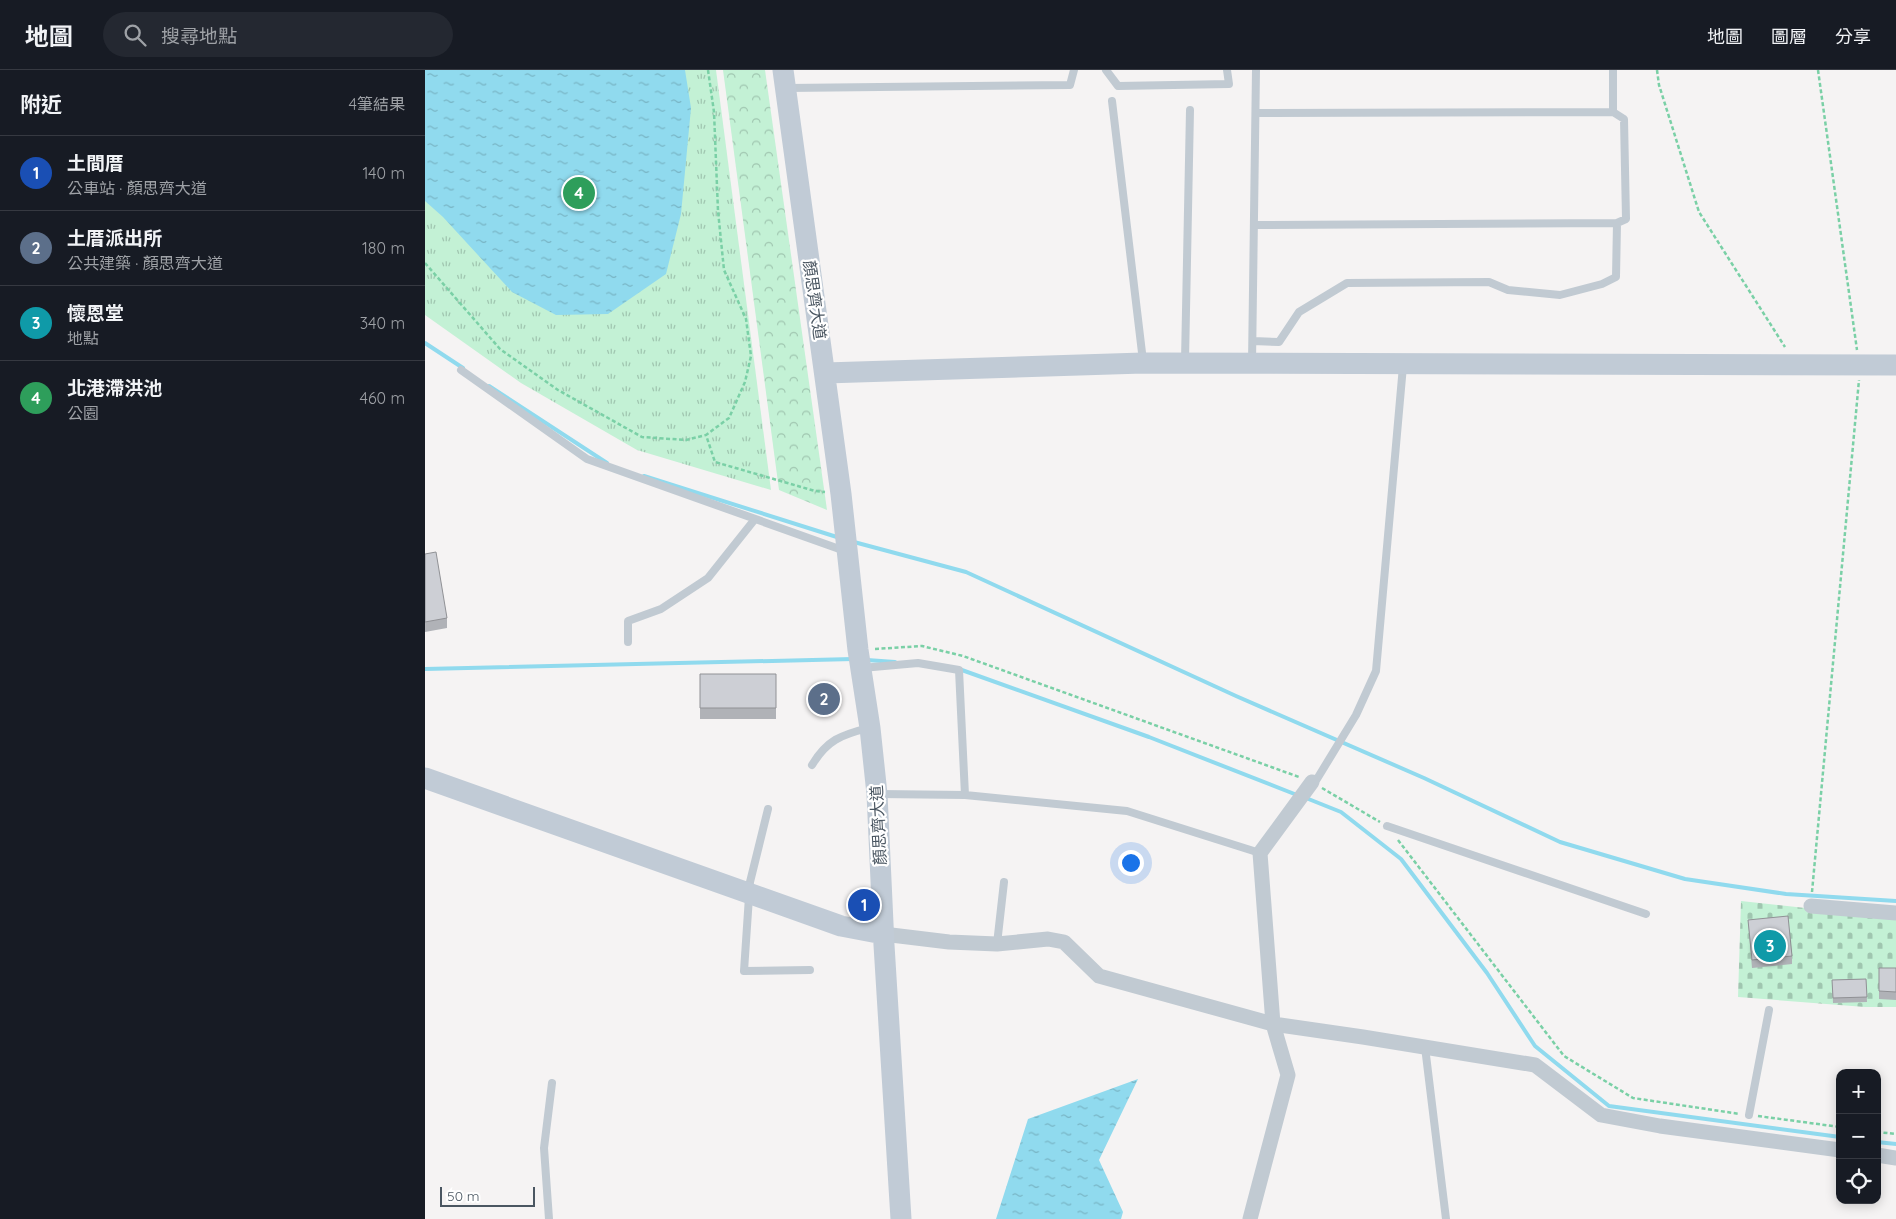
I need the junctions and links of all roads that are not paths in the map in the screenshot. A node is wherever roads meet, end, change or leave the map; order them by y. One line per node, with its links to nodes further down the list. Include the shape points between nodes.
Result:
1 (1074, 70): 6 (lane, via 1070,85)
2 (1106, 70): 3 (lane, via 1118,86 1229,84)
3 (1227, 70)
4 (1256, 70): 10 (lane)
5 (1613, 70): 9 (lane)
6 (784, 79): 20 (street, 顏思齊大道)
7 (1112, 101): 14 (lane)
8 (1190, 110): 15 (lane)
9 (1613, 112): 10 (lane); 11 (lane, via 1624,119 1626,219)
10 (1256, 113): 12 (lane)
11 (1617, 223): 12 (lane); 13 (lane, via 1616,277 1602,284 1560,295 1508,290 1489,282 1347,283 1299,312 1279,342)
12 (1255, 225): 13 (lane)
13 (1253, 341): 16 (lane)
14 (1143, 363): 15 (street); 20 (street)
15 (1185, 363): 16 (street)
16 (1252, 363): 17 (street)
17 (1403, 363): 18 (street); 28 (lane, via 1376,671 1356,715 1317,779)
18 (1896, 364)
19 (461, 370): 21 (lane, via 587,459)
20 (825, 373): 22 (street, 顏思齊大道)
21 (755, 519): 22 (lane); 23 (lane, via 708,578 661,609 628,621)
22 (847, 552): 24 (street, 顏思齊大道)
23 (628, 642)
24 (860, 660): 25 (street, 顏思齊大道); 30 (lane, via 918,663 959,670)
25 (870, 728): 26 (lane, via 847,734 822,749); 29 (street, 顏思齊大道)
26 (812, 765)
27 (425, 778): 35 (street)
28 (1312, 782): 33 (street)
29 (877, 794): 30 (lane); 39 (street, 顏思齊大道)
30 (965, 795): 33 (lane, via 1127,811)
31 (768, 809): 35 (lane)
32 (1387, 826): 38 (lane)
33 (1260, 853): 43 (street)
34 (1004, 882): 40 (lane)
35 (750, 893): 39 (street, via 841,926); 41 (lane, via 744,971)
36 (1811, 906): 37 (street)
37 (1896, 913)
38 (1646, 914)
39 (883, 934): 40 (street); 51 (street, 顏思齊大道)
40 (997, 944): 43 (street, via 1048,939 1064,942 1099,976)
41 (810, 970)
42 (1769, 1010): 46 (lane)
43 (1273, 1024): 44 (street); 52 (street, via 1288,1075)
44 (1425, 1047): 47 (street, via 1535,1066 1601,1115); 53 (lane)
45 (552, 1082): 50 (lane, via 544,1148)
46 (1749, 1115)
47 (1836, 1149)
48 (1881, 1156): 49 (street)
49 (1896, 1158)
50 (549, 1219)
51 (901, 1219)
52 (1250, 1219)
53 (1446, 1219)

